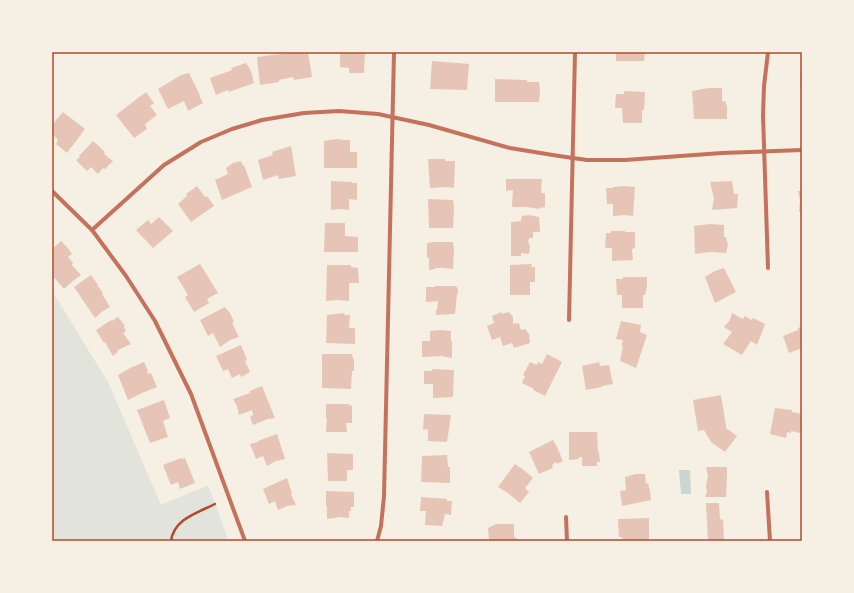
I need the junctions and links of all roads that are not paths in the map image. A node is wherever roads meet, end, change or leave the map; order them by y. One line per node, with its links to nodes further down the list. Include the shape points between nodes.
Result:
1 (394, 52): 4 (street)
2 (576, 52): 7 (street)
3 (768, 52): 6 (street, via 762,115)
4 (393, 118): 7 (street, via 429,125 510,148); 9 (street, via 378,114 339,111 304,113 262,120 232,130 200,142 164,165); 15 (street, via 384,496)
5 (802, 150): 6 (street)
6 (764, 151): 7 (street, via 625,160); 10 (street)
7 (573, 158): 11 (street)
8 (52, 191): 9 (street)
9 (92, 230): 14 (street, via 126,276 155,322 191,394)
10 (768, 268)
11 (569, 320)
12 (768, 492): 17 (street)
13 (566, 517): 16 (street)
14 (245, 541)
15 (377, 541)
16 (567, 541)
17 (770, 541)

